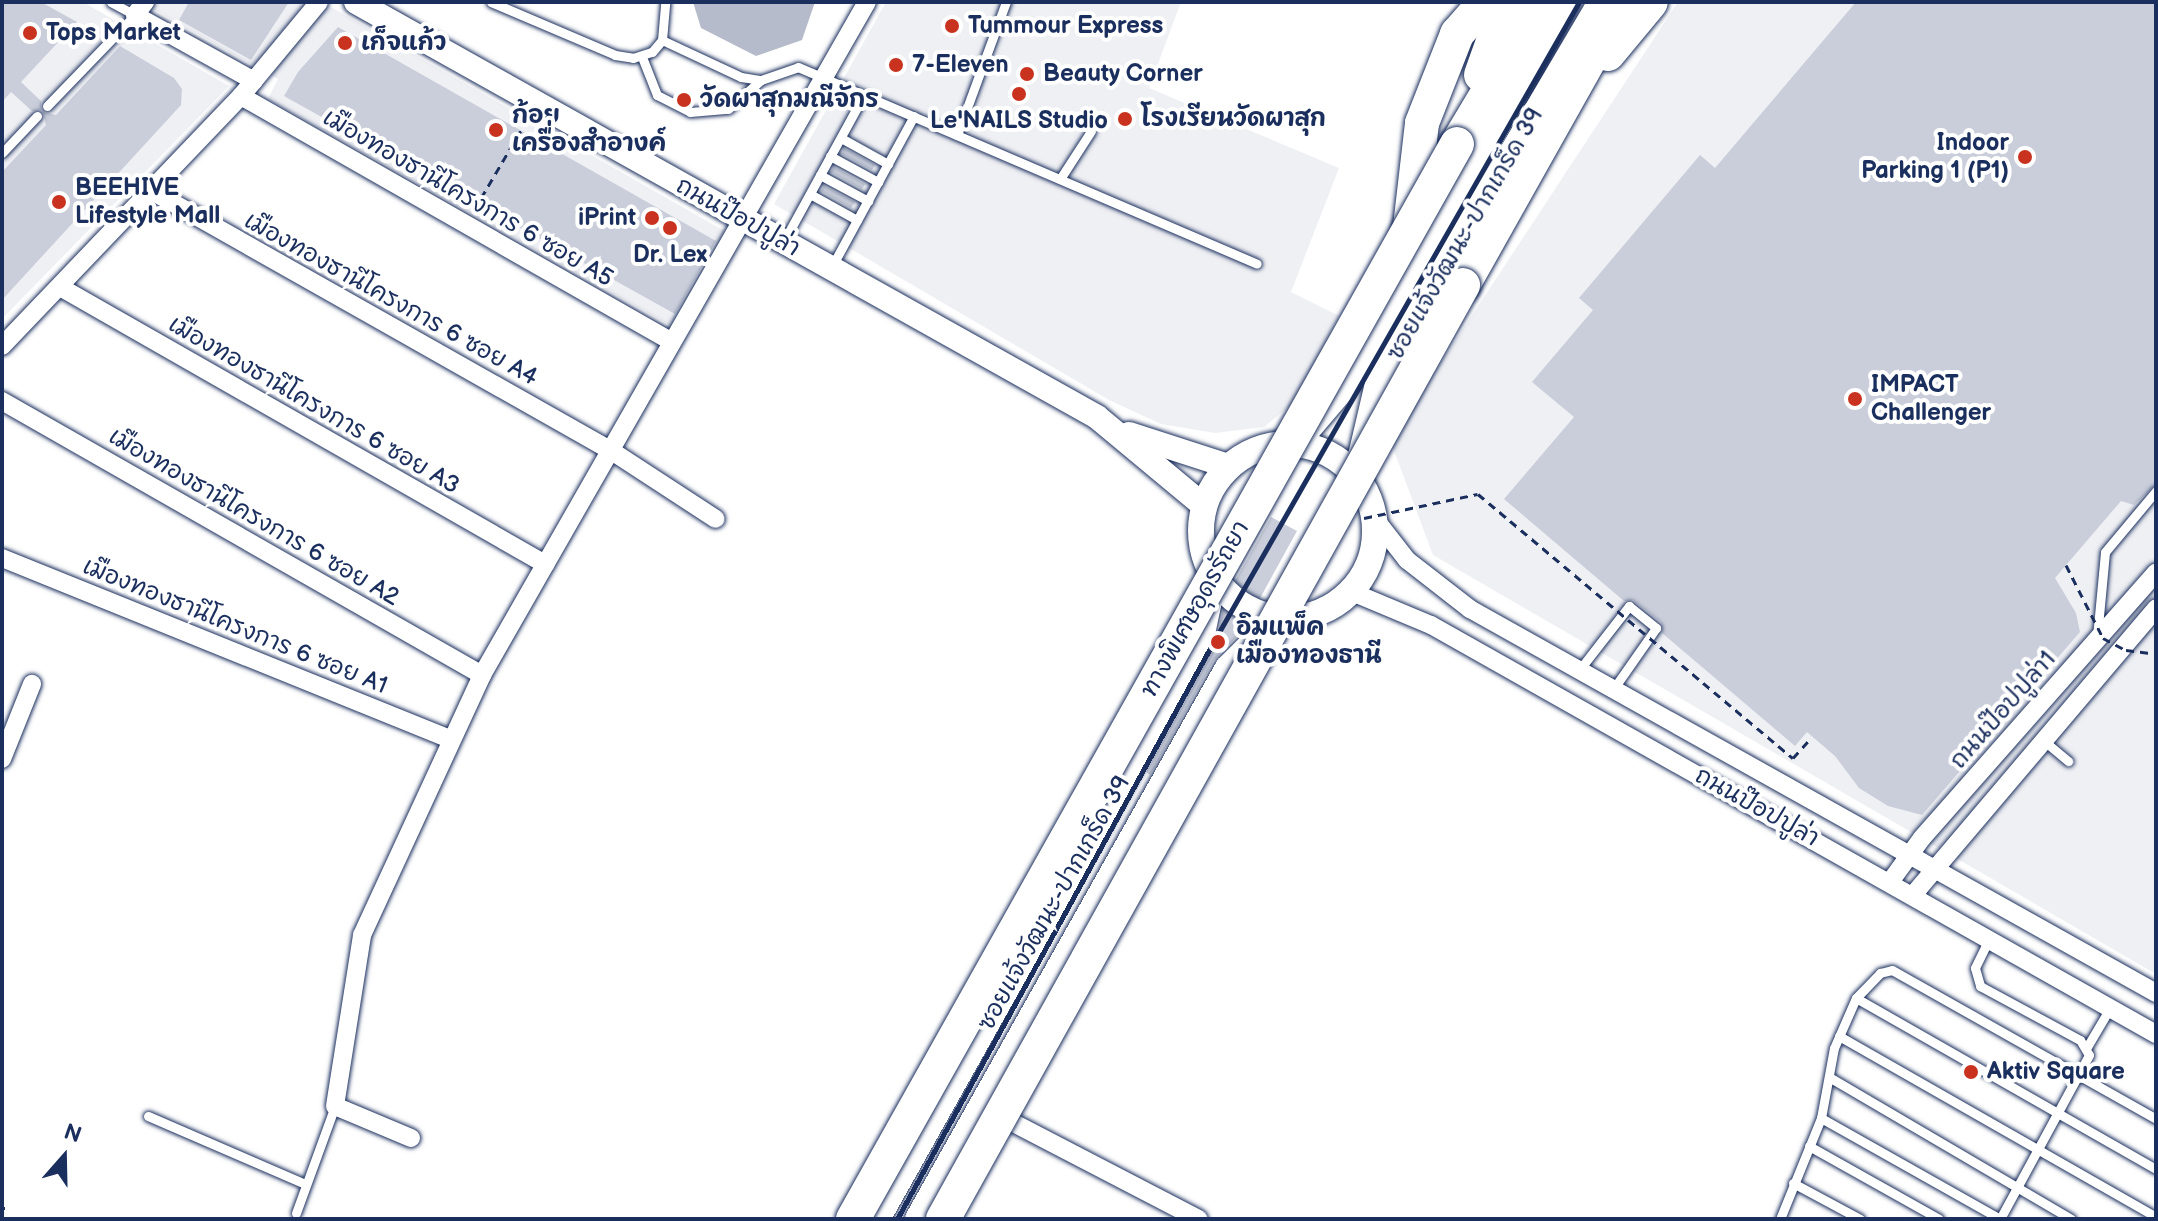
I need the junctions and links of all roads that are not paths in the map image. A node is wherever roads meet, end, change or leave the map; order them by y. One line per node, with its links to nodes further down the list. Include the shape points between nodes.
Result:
1 (111, 2): 15 (lane)
2 (319, 2): 20 (street)
3 (356, 2): 40 (street, ถนนป๊อปปูล่า)
4 (491, 2): 17 (lane, via 615,55)
5 (665, 2): 16 (lane)
6 (867, 2): 18 (street)
7 (1006, 2): 28 (lane)
8 (1485, 2): 46 (highway, via 1457,34 1422,123)
9 (1507, 2): 30 (highway)
10 (1542, 2): 30 (highway, ทางพิเศษอุดรรัถยา)
11 (1566, 2): 46 (main road, ซอยแจ้งวัฒนะ-ปากเกร็ด 39)
12 (1601, 2): 54 (main road, ซอยแจ้งวัฒนะ-ปากเกร็ด 39, via 1379,379)
13 (1622, 2): 23 (highway)
14 (1651, 2): 23 (highway)
15 (140, 8): 20 (street); 24 (lane)
16 (662, 40): 17 (lane); 19 (lane, via 741,77)
17 (642, 57): 19 (lane, via 657,95 690,112 728,109)
18 (823, 78): 19 (lane, via 798,67); 21 (lane); 40 (street)
19 (761, 80)
20 (254, 81): 22 (street)
21 (864, 95): 26 (lane); 29 (lane)
22 (241, 96): 37 (street); 47 (street, เมืองทองธานีโครงการ 6 ซอย A5)
23 (1570, 96): 90 (highway, bridge)
24 (47, 106)
25 (37, 116): 31 (lane)
26 (914, 116): 28 (lane); 33 (lane)
27 (1091, 131): 35 (lane)
28 (957, 135): 35 (lane)
29 (841, 138): 32 (lane); 33 (lane)
30 (1457, 144): 103 (highway, ทางพิเศษอุดรรัถยา, bridge)
31 (2, 153)
32 (830, 156): 34 (lane); 36 (lane)
33 (888, 164): 36 (lane)
34 (820, 175): 38 (lane); 39 (lane)
35 (1060, 179): 43 (lane)
36 (878, 182): 39 (lane)
37 (150, 190): 45 (street); 52 (street, เมืองทองธานีโครงการ 6 ซอย A4)
38 (810, 194): 41 (lane); 42 (lane)
39 (868, 201): 41 (lane)
40 (743, 220): 42 (street, ถนนป๊อปปูล่า); 47 (street)
41 (857, 220): 44 (lane)
42 (783, 242): 44 (street, ถนนป๊อปปูล่า)
43 (1257, 264)
44 (830, 269): 50 (street, ถนนป๊อปปูล่า)
45 (60, 287): 48 (street); 60 (street, เมืองทองธานีโครงการ 6 ซอย A3)
46 (1402, 296): 51 (main road, ซอยแจ้งวัฒนะ-ปากเกร็ด 39, via 1349,381)
47 (671, 341): 52 (street)
48 (2, 346)
49 (2, 401): 68 (street, เมืองทองธานีโครงการ 6 ซอย A2)
50 (1119, 431): 53 (street); 56 (street)
51 (1295, 443): 53 (main road, via 1259,448); 54 (main road, via 1330,454)
52 (610, 450): 57 (street, เมืองทองธานีโครงการ 6 ซอย A4); 60 (street)
53 (1228, 466): 56 (main road)
54 (1358, 477): 58 (main road, ซอยแจ้งวัฒนะ-ปากเกร็ด 39)
55 (2153, 495): 66 (lane, via 2105,552)
56 (1203, 505): 62 (main road, ซอยแจ้งวัฒนะ-ปากเกร็ด 39, via 1199,531)
57 (716, 519)
58 (1366, 519): 63 (main road, ซอยแจ้งวัฒนะ-ปากเกร็ด 39, via 1371,558); 67 (street, ถนนป๊อปปูล่า, via 1437,586)
59 (2, 558): 71 (street, เมืองทองธานีโครงการ 6 ซอย A1)
60 (545, 564): 68 (street)
61 (2156, 573): 66 (street, ถนนป๊อปปูล่า1)
62 (1214, 580): 65 (main road, ซอยแจ้งวัฒนะ-ปากเกร็ด 39, via 1232,600); 104 (main road, ซอยแจ้งวัฒนะ-ปากเกร็ด 39, via 1200,643)
63 (1352, 592): 65 (main road, ซอยแจ้งวัฒนะ-ปากเกร็ด 39, via 1320,613); 77 (street, ถนนป๊อปปูล่า, via 1431,625)
64 (2156, 608): 72 (street)
65 (1282, 619): 105 (main road, ซอยแจ้งวัฒนะ-ปากเกร็ด 39, via 1255,636 1228,668)
66 (2096, 640): 75 (street, ถนนป๊อปปูล่า1)
67 (1580, 669): 70 (street, ถนนป๊อปปูล่า); 70 (lane, via 1629,606 1656,628)
68 (482, 675): 71 (street)
69 (32, 684): 73 (street)
70 (1614, 688): 75 (street, ถนนป๊อปปูล่า)
71 (449, 739): 88 (street, via 362,935)
72 (2043, 739): 74 (lane); 76 (street)
73 (2, 759)
74 (2068, 761)
75 (1910, 852): 76 (street, ถนนป๊อปปูล่า); 77 (street, ถนนป๊อปปูล่า1)
76 (1935, 866): 78 (street); 80 (street, ถนนป๊อปปูล่า)
77 (1890, 882): 78 (street, ถนนป๊อปปูล่า)
78 (1913, 895): 79 (street, ถนนป๊อปปูล่า)
79 (1989, 939): 82 (street, ถนนป๊อปปูล่า); 85 (lane, via 1974,971 1980,986)
80 (2156, 993)
81 (1856, 998): 84 (lane); 86 (lane, via 1880,973 1892,970); 89 (lane)
82 (2110, 1008): 83 (street, ถนนป๊อปปูล่า); 85 (lane)
83 (2156, 1034)
84 (1839, 1036): 87 (lane); 96 (lane)
85 (2087, 1047): 86 (lane, via 2089,1055)
86 (2078, 1076): 89 (lane); 93 (lane)
87 (1829, 1077): 92 (lane); 100 (lane)
88 (335, 1106): 94 (street); 99 (lane)
89 (2058, 1114): 96 (lane); 97 (lane)
90 (998, 1115): 106 (highway, bridge); 107 (street)
91 (148, 1116): 99 (lane)
92 (1821, 1118): 95 (lane); 111 (lane)
93 (2156, 1119)
94 (411, 1138)
95 (1809, 1146): 98 (lane); 110 (lane)
96 (2038, 1150): 100 (lane); 102 (lane)
97 (2156, 1169)
98 (1793, 1183): 108 (lane); 109 (lane)
99 (305, 1184): 101 (lane)
100 (2017, 1188): 111 (lane); 112 (lane)
101 (296, 1213)
102 (2156, 1217)
103 (853, 1219)
104 (877, 1219)
105 (918, 1219)
106 (943, 1219)
107 (1199, 1219)
108 (1780, 1219)
109 (1860, 1219)
110 (1939, 1219)
111 (2000, 1219)
112 (2071, 1219)

